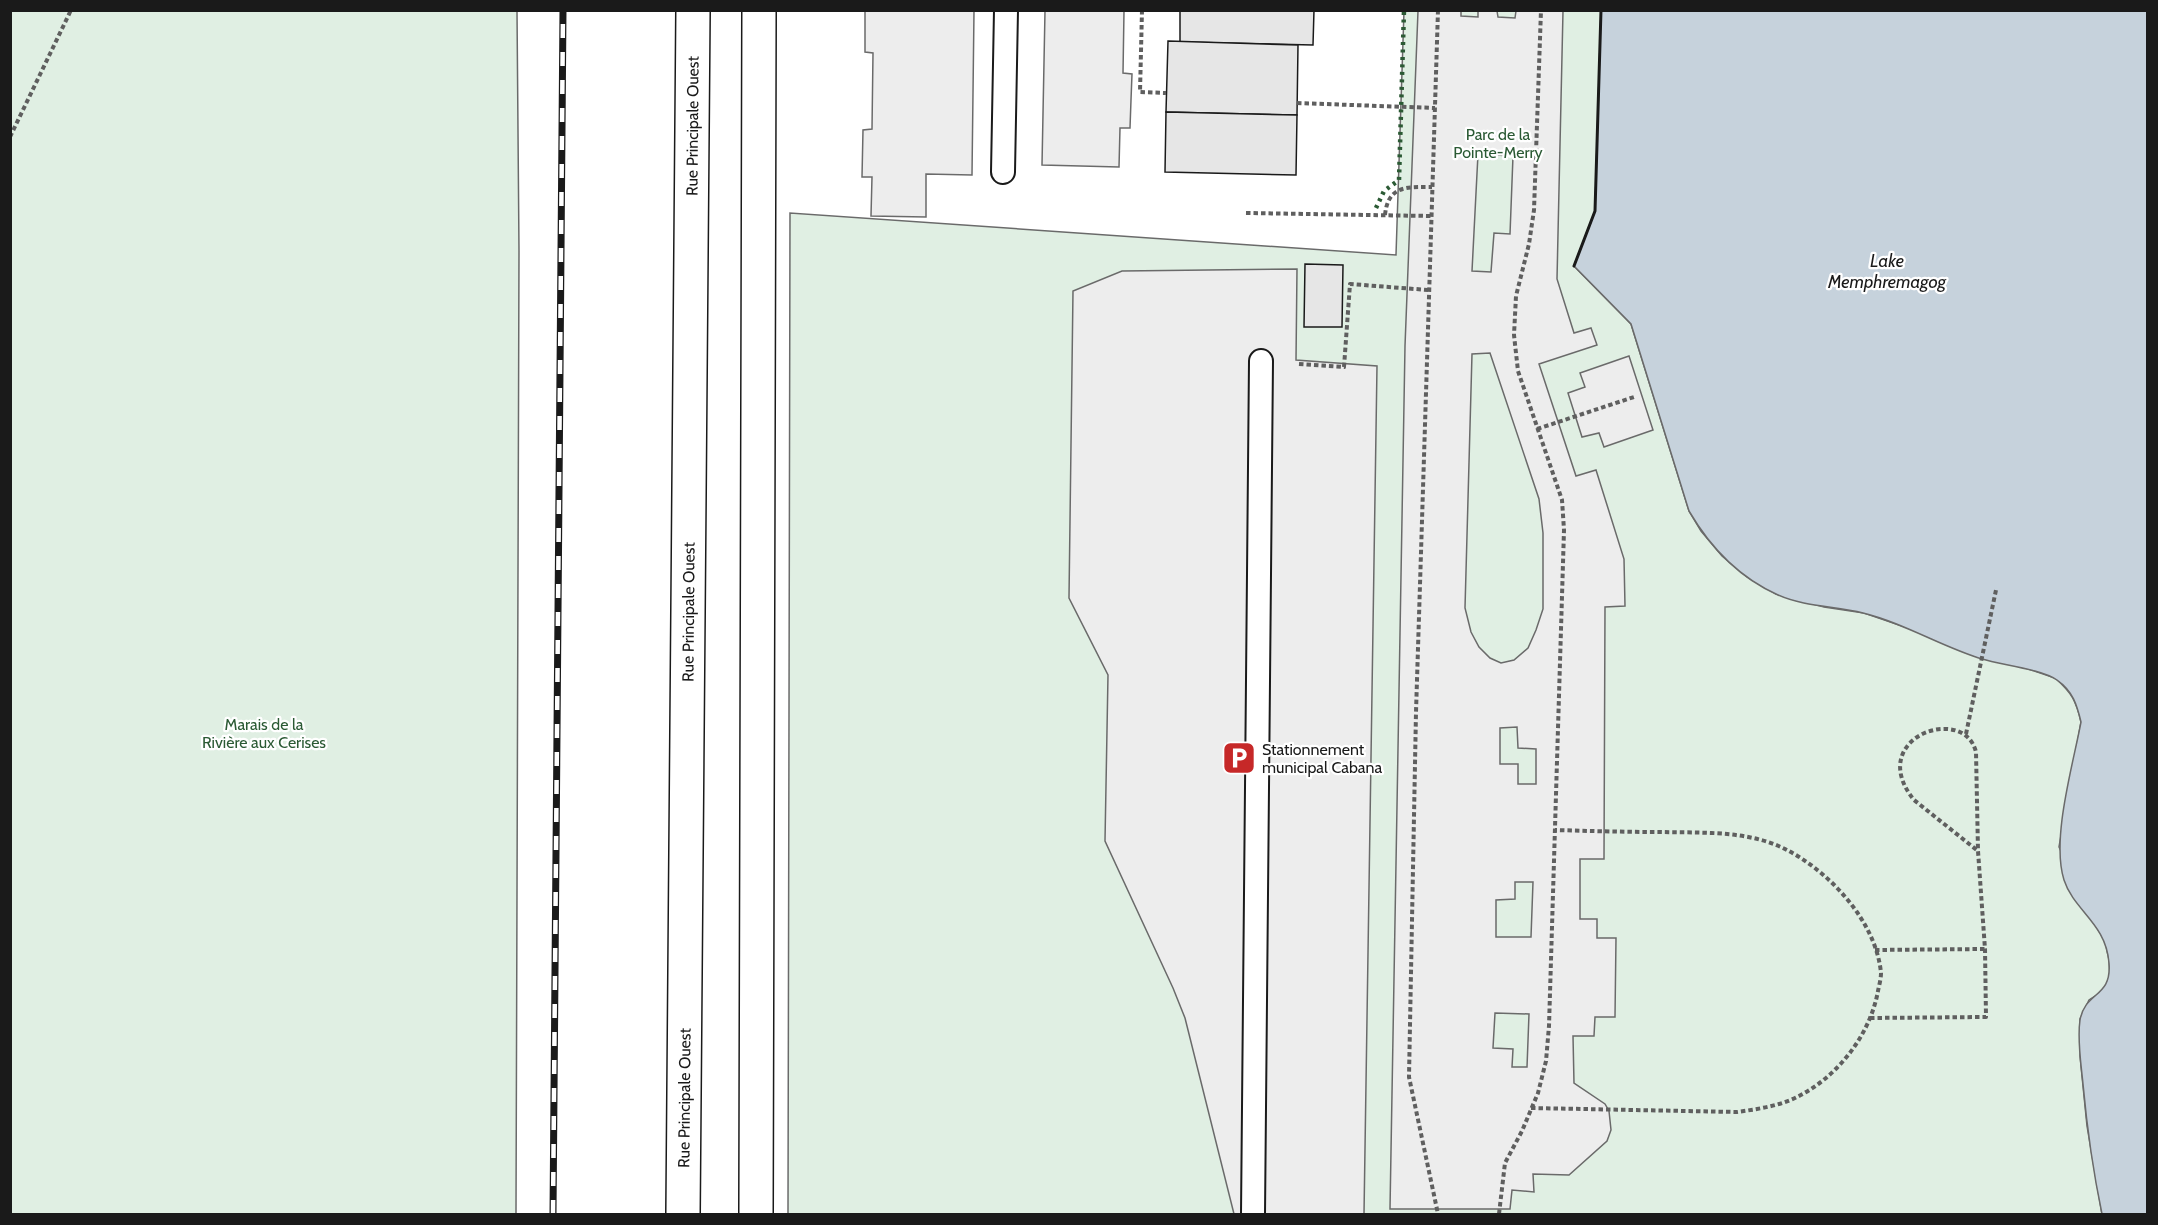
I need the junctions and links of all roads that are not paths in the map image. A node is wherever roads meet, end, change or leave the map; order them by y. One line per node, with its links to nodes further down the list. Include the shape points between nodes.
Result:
1 (693, 10): 6 (main road, Rue Principale Ouest)
2 (759, 10): 7 (main road)
3 (1006, 10): 4 (lane)
4 (1003, 172)
5 (1261, 361): 8 (lane)
6 (683, 1215)
7 (756, 1215)
8 (1253, 1215)

